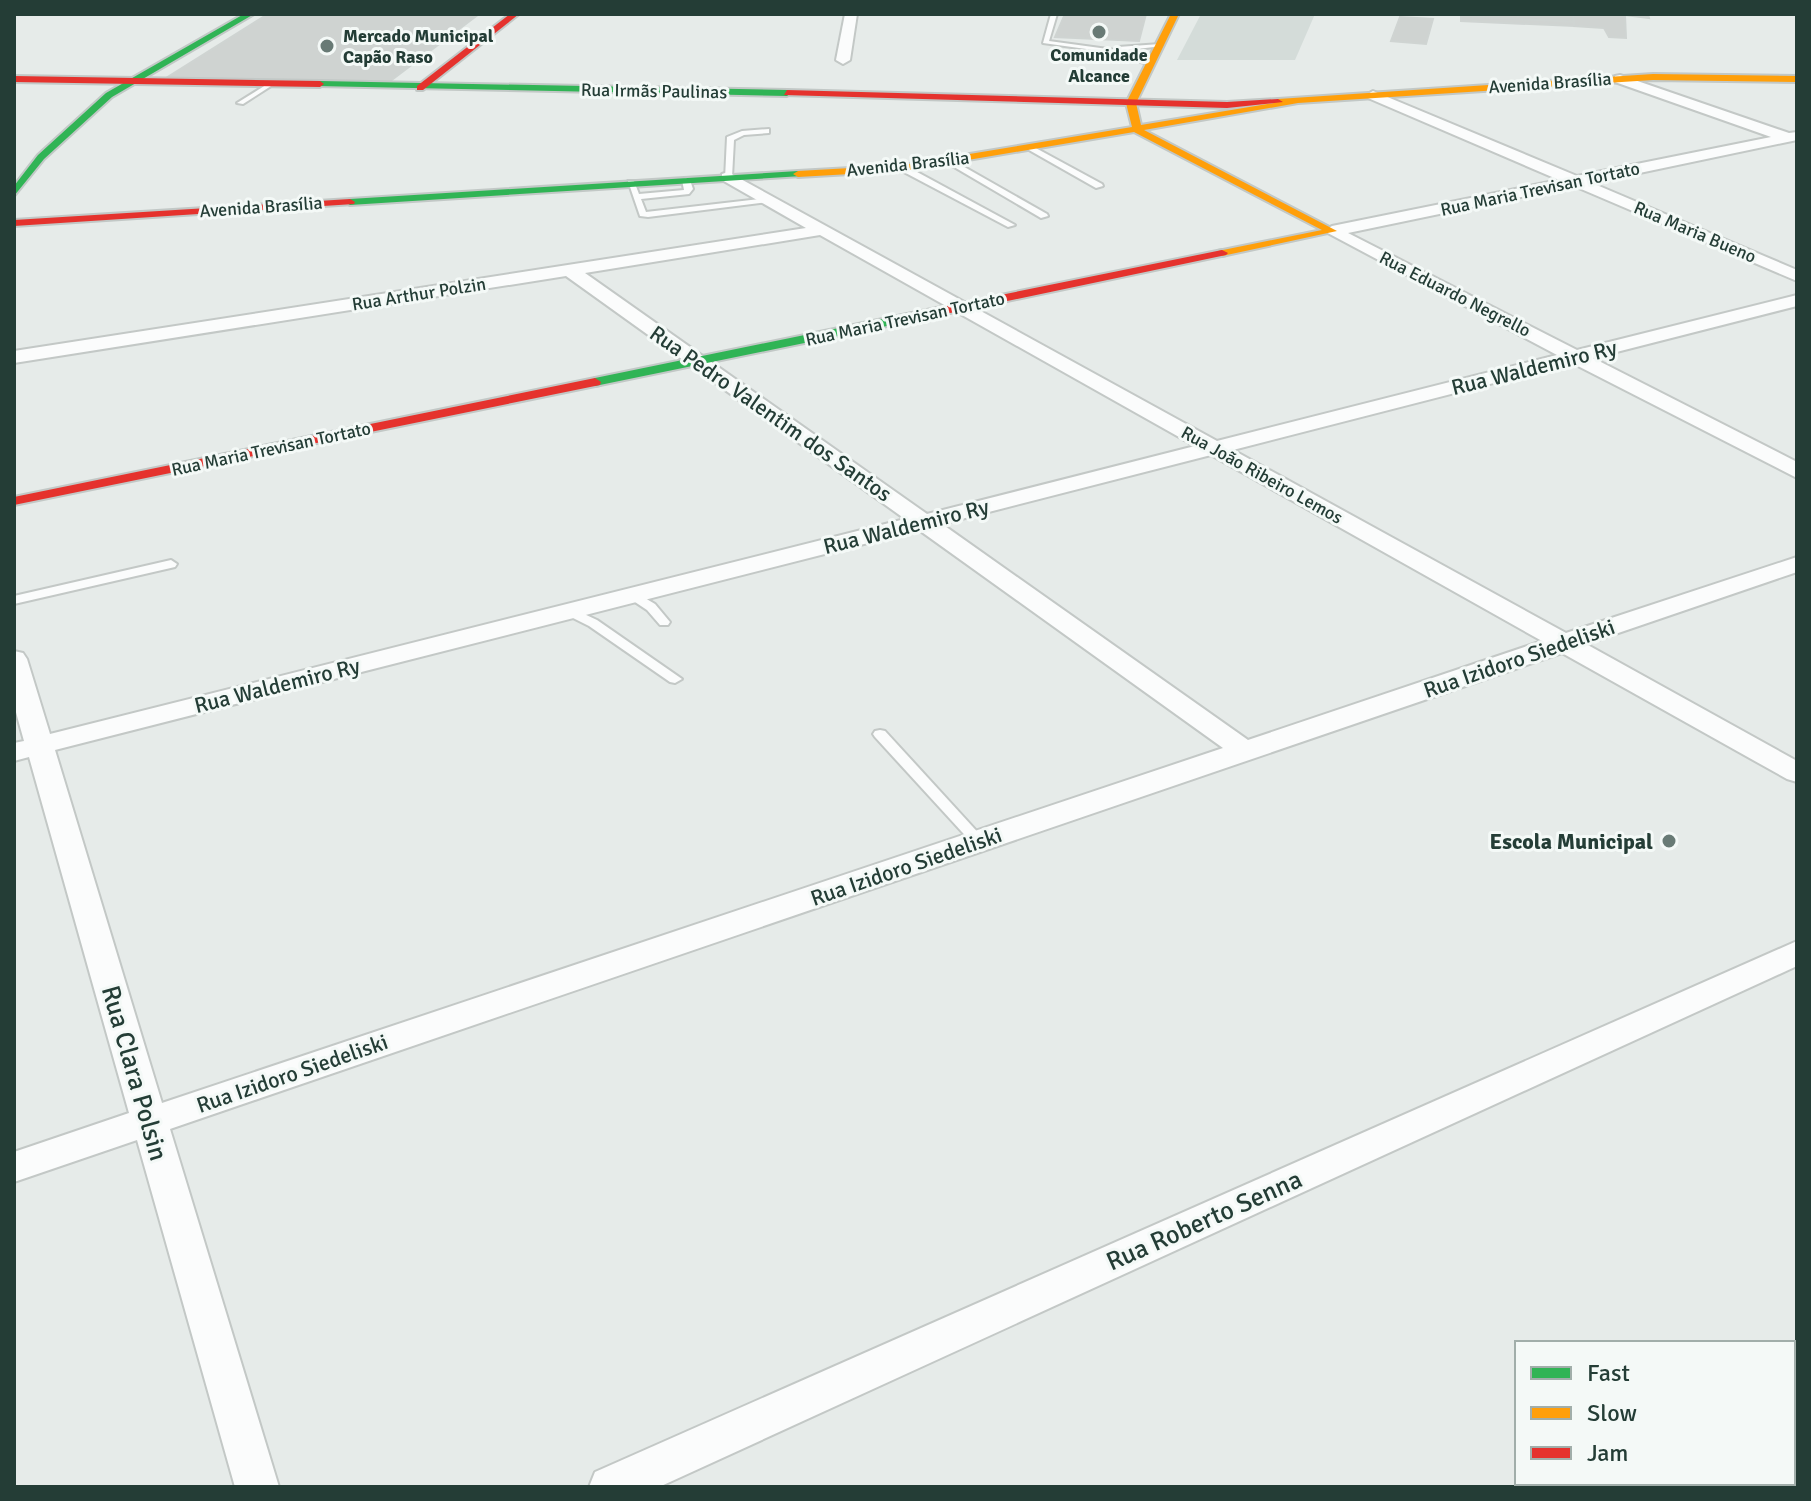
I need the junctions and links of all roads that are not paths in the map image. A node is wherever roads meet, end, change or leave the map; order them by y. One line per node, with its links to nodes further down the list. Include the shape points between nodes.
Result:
1 (250, 14): 13 (main road)
2 (515, 14): 15 (main road)
3 (851, 14): 8 (street)
4 (1054, 14): 7 (lane, via 1045,42)
5 (1175, 14): 6 (main road)
6 (1160, 46): 7 (lane); 9 (main road)
7 (1109, 50): 9 (lane)
8 (843, 60)
9 (1151, 63): 19 (main road)
10 (14, 79): 13 (main road, Rua Irmãs Paulinas)
11 (1620, 79): 12 (main road, Avenida Brasília); 16 (main road, Avenida Brasília); 22 (street)
12 (1797, 79)
13 (133, 83): 14 (main road, Rua Irmãs Paulinas); 30 (main road, via 109,95 49,149)
14 (269, 85): 15 (main road, Rua Irmãs Paulinas); 18 (lane)
15 (420, 88): 19 (main road, Rua Irmãs Paulinas)
16 (1373, 95): 17 (main road, Avenida Brasília); 27 (street, Rua Maria Bueno)
17 (1294, 102): 19 (main road, Rua Irmãs Paulinas); 20 (main road, Avenida Brasília)
18 (241, 103)
19 (1131, 103): 20 (main road)
20 (1137, 130): 23 (main road, Avenida Brasília); 36 (main road, Rua Eduardo Negrello)
21 (766, 131): 26 (lane, via 730,139)
22 (1793, 137): 27 (street, Rua Maria Trevisan Tortato)
23 (1032, 148): 24 (main road, Avenida Brasília); 28 (lane)
24 (952, 162): 25 (main road, Avenida Brasília); 32 (lane)
25 (903, 168): 26 (main road, Avenida Brasília); 34 (lane)
26 (728, 177): 29 (main road, Avenida Brasília); 31 (street, Rua João Ribeiro Lemos)
27 (1575, 182): 36 (street, Rua Maria Trevisan Tortato); 38 (street, Rua Maria Bueno)
28 (1099, 186)
29 (633, 190): 31 (lane, via 648,215); 33 (main road, Avenida Brasília)
30 (14, 193)
31 (768, 200): 35 (street, Rua João Ribeiro Lemos)
32 (1044, 216)
33 (14, 223)
34 (1011, 225)
35 (823, 230): 37 (street, Rua Arthur Polzin); 40 (street, Rua João Ribeiro Lemos)
36 (1332, 231): 40 (main road, Rua Maria Trevisan Tortato); 41 (street, Rua Eduardo Negrello)
37 (570, 270): 42 (street, Rua Arthur Polzin); 43 (street, Rua Pedro Valentim dos Santos)
38 (1797, 276)
39 (1797, 300): 41 (street, Rua Waldemiro Ry)
40 (961, 307): 43 (main road, Rua Maria Trevisan Tortato); 44 (street, Rua João Ribeiro Lemos)
41 (1575, 356): 44 (street, Rua Waldemiro Ry); 45 (street, Rua Eduardo Negrello)
42 (14, 357)
43 (698, 361): 46 (main road, Rua Maria Trevisan Tortato); 47 (street, Rua Pedro Valentim dos Santos)
44 (1213, 448): 47 (street, Rua Waldemiro Ry); 54 (street, Rua João Ribeiro Lemos)
45 (1797, 471)
46 (14, 501)
47 (923, 522): 50 (street, Rua Waldemiro Ry); 59 (street, Rua Pedro Valentim dos Santos)
48 (171, 564): 51 (lane)
49 (1797, 564): 54 (street, Rua Izidoro Siedeliski)
50 (633, 595): 52 (street, Rua Waldemiro Ry); 53 (lane)
51 (14, 600)
52 (569, 611): 56 (lane); 58 (street, Rua Waldemiro Ry)
53 (664, 622)
54 (1564, 643): 59 (street, Rua Izidoro Siedeliski); 60 (street, Rua João Ribeiro Lemos)
55 (14, 659): 58 (street, Rua Clara Polsin)
56 (675, 679)
57 (880, 734): 61 (lane)
58 (27, 749): 63 (street, Rua Clara Polsin)
59 (1245, 751): 61 (street, Rua Izidoro Siedeliski)
60 (1797, 773)
61 (978, 841): 63 (street, Rua Izidoro Siedeliski)
62 (1797, 953): 66 (street, Rua Roberto Senna)
63 (149, 1121): 64 (street, Rua Izidoro Siedeliski); 65 (street, Rua Clara Polsin)
64 (14, 1167)
65 (257, 1487)
66 (611, 1487)

